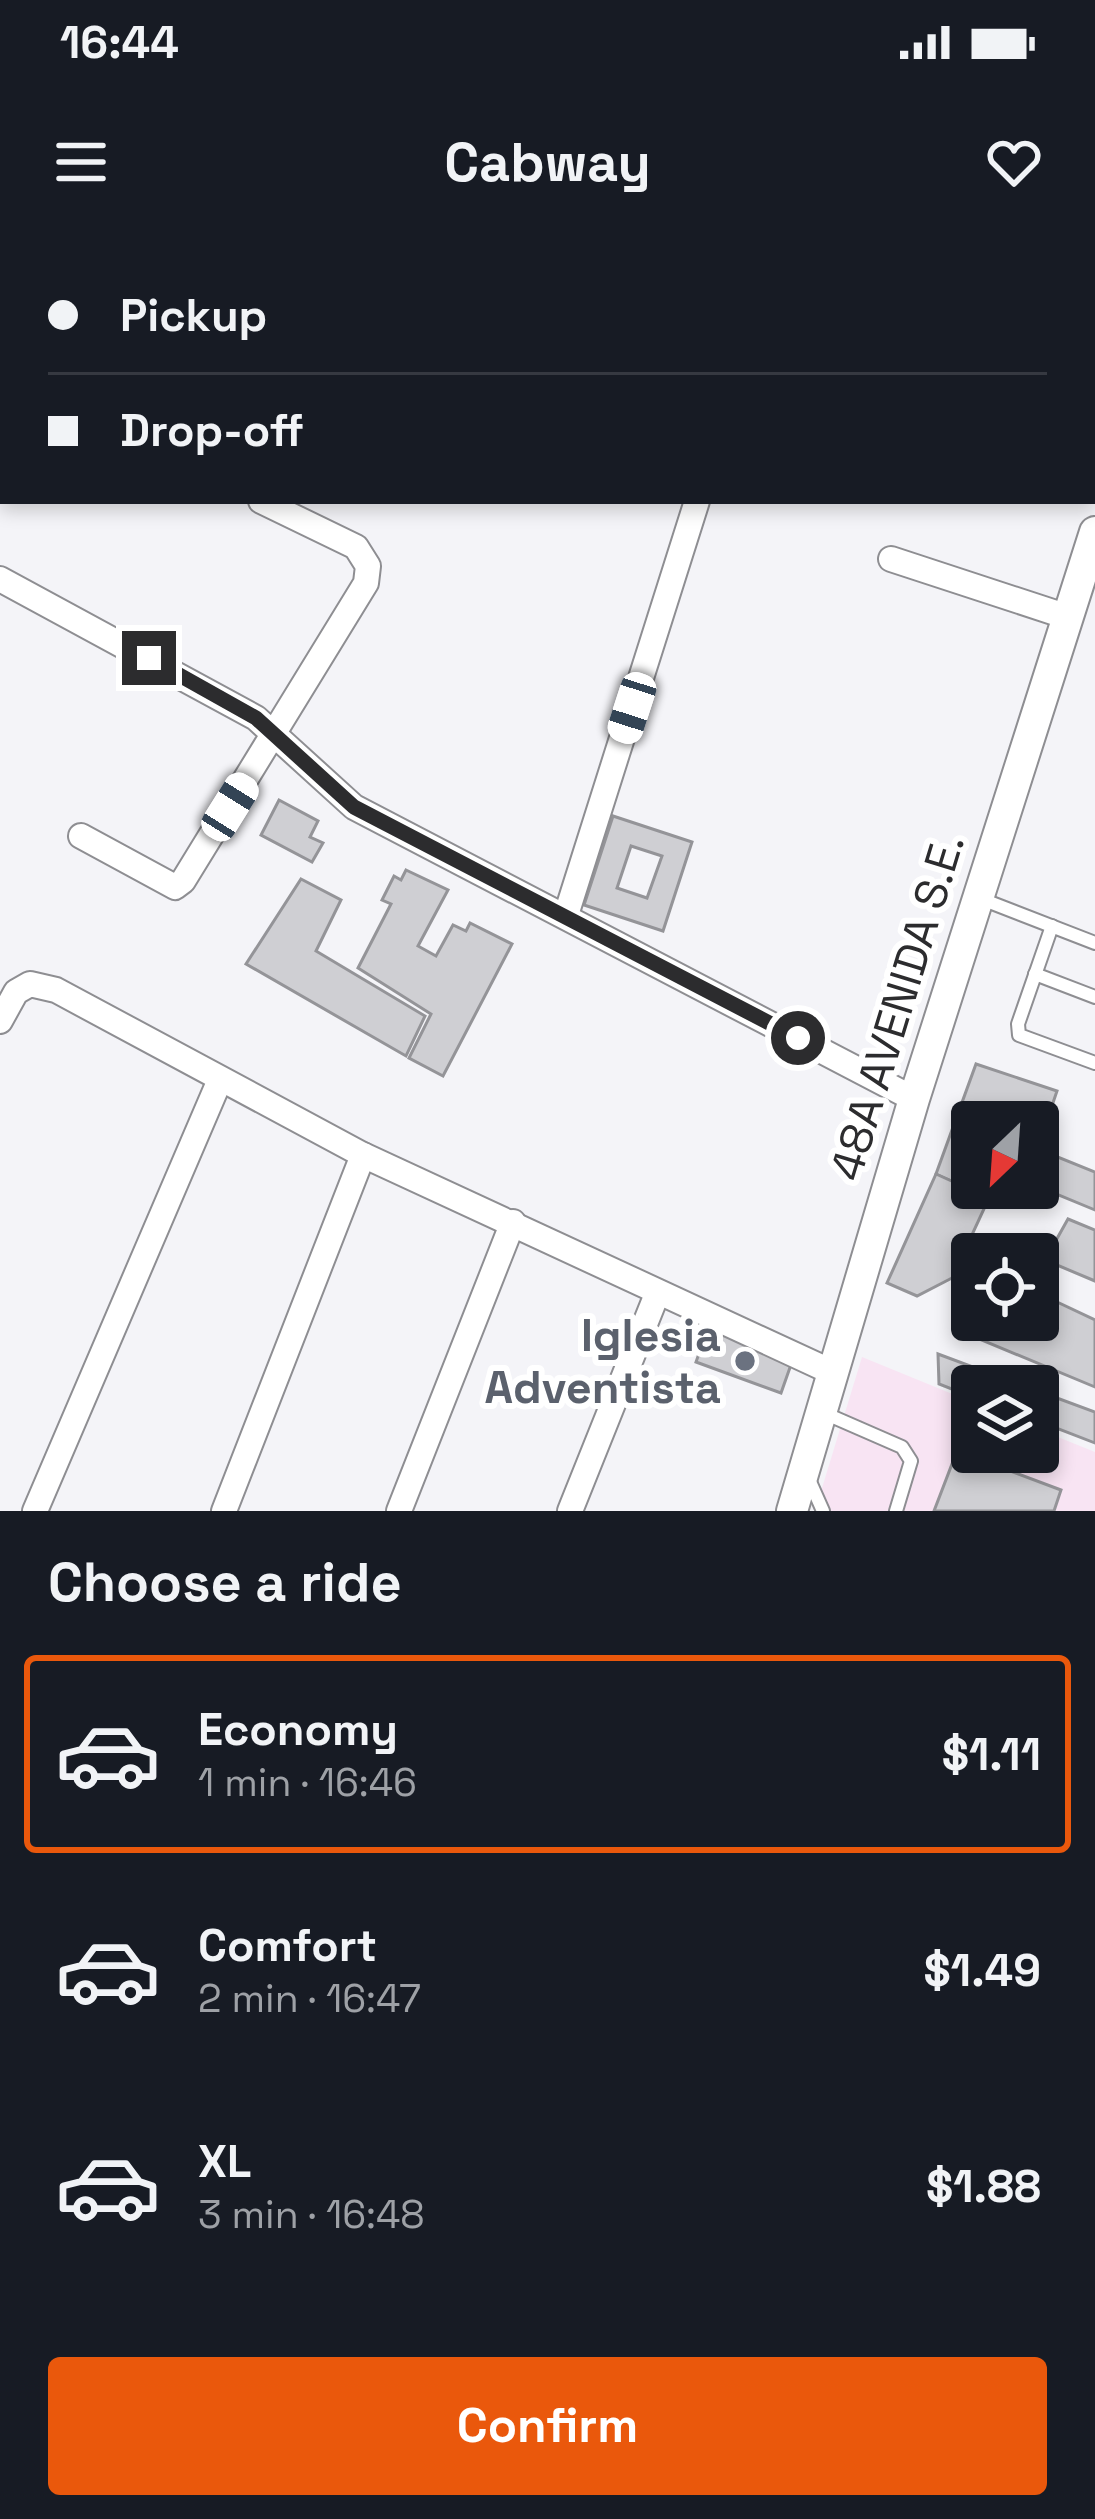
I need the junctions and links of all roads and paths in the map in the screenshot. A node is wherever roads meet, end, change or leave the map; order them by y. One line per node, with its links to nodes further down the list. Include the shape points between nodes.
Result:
1 (267, 504): 7 (street, via 356,547 368,566 366,584)
2 (696, 504): 10 (street)
3 (1095, 532): 6 (street, 48A AVENIDA S.E.)
4 (892, 559): 6 (street)
5 (0, 578): 7 (street)
6 (1068, 616): 9 (street, 48A AVENIDA S.E.)
7 (276, 734): 8 (street, via 175,887); 10 (street, via 354,807)
8 (81, 836)
9 (978, 898): 11 (lane); 18 (street, 48A AVENIDA S.E.)
10 (566, 915): 18 (street)
11 (1052, 926): 12 (lane); 13 (lane)
12 (1095, 943)
13 (1035, 974): 14 (lane); 16 (lane, via 1019,1035)
14 (1095, 997)
15 (0, 1021): 17 (street, via 30,984 56,990)
16 (1095, 1063)
17 (219, 1082): 19 (street); 25 (street)
18 (914, 1099): 22 (street, 48A AVENIDA S.E.)
19 (363, 1154): 20 (street); 26 (street)
20 (513, 1222): 21 (street); 27 (street)
21 (657, 1294): 22 (street); 28 (street)
22 (835, 1373): 23 (street, 48A AVENIDA S.E.)
23 (823, 1412): 24 (street, 48A AVENIDA S.E.); 31 (lane, via 902,1447 911,1461)
24 (805, 1471): 29 (street, 48A AVENIDA S.E.); 30 (lane)
25 (35, 1511)
26 (224, 1511)
27 (399, 1511)
28 (570, 1511)
29 (792, 1511)
30 (823, 1511)
31 (896, 1511)

